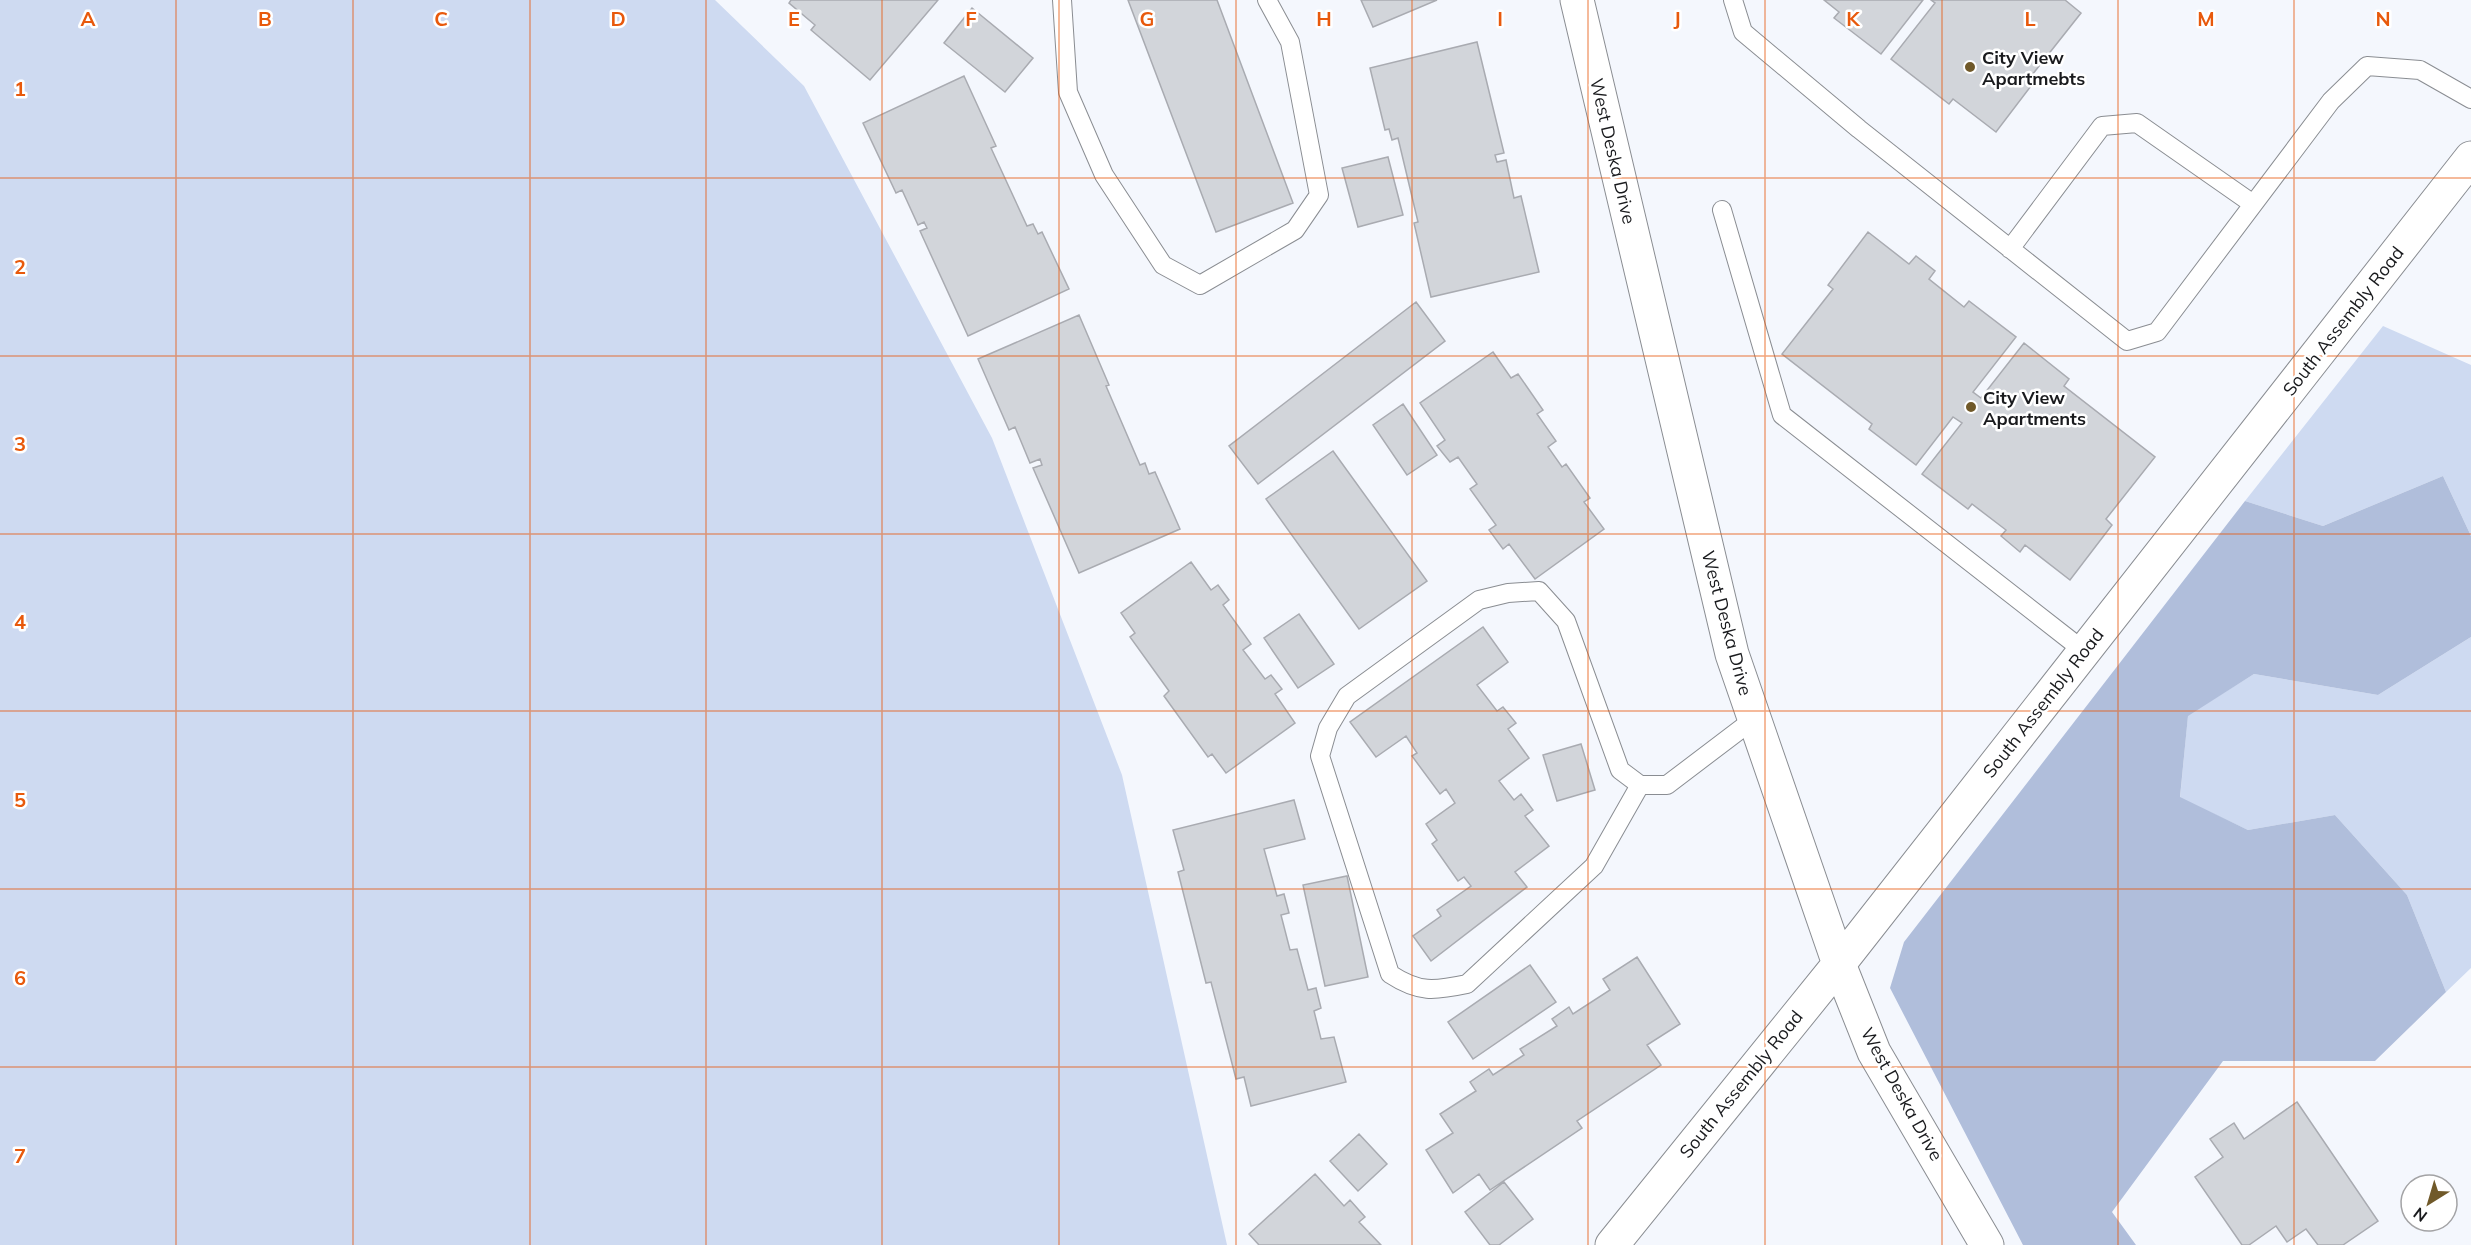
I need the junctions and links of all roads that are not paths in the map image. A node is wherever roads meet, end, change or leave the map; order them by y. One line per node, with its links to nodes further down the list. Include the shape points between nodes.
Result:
1 (1062, 0): 2 (lane, via 1068,92 1104,176 1163,265 1200,285 1295,230 1319,195 1290,42)
2 (1267, 0)
3 (1577, 0): 11 (street, West Deska Drive, via 1732,654)
4 (1733, 0): 9 (lane, via 1743,32)
5 (2471, 99): 7 (lane, via 2420,70 2367,66 2331,101)
6 (2471, 158): 10 (street, South Assembly Road)
7 (2253, 204): 9 (lane, via 2137,123 2102,126); 9 (lane, via 2157,332 2127,341)
8 (1722, 210): 10 (lane, via 1782,415)
9 (2010, 249)
10 (2084, 651): 13 (street, South Assembly Road)
11 (1754, 718): 12 (lane, via 1667,785); 13 (street, West Deska Drive)
12 (1640, 785): 12 (lane, via 1620,770 1566,621 1539,591 1479,600 1347,696 1328,728 1320,756 1390,974 1409,987 1440,990 1467,984 1594,866)
13 (1839, 964): 14 (street, South Assembly Road); 15 (street, West Deska Drive, via 1874,1052)
14 (1612, 1245)
15 (1987, 1245)

